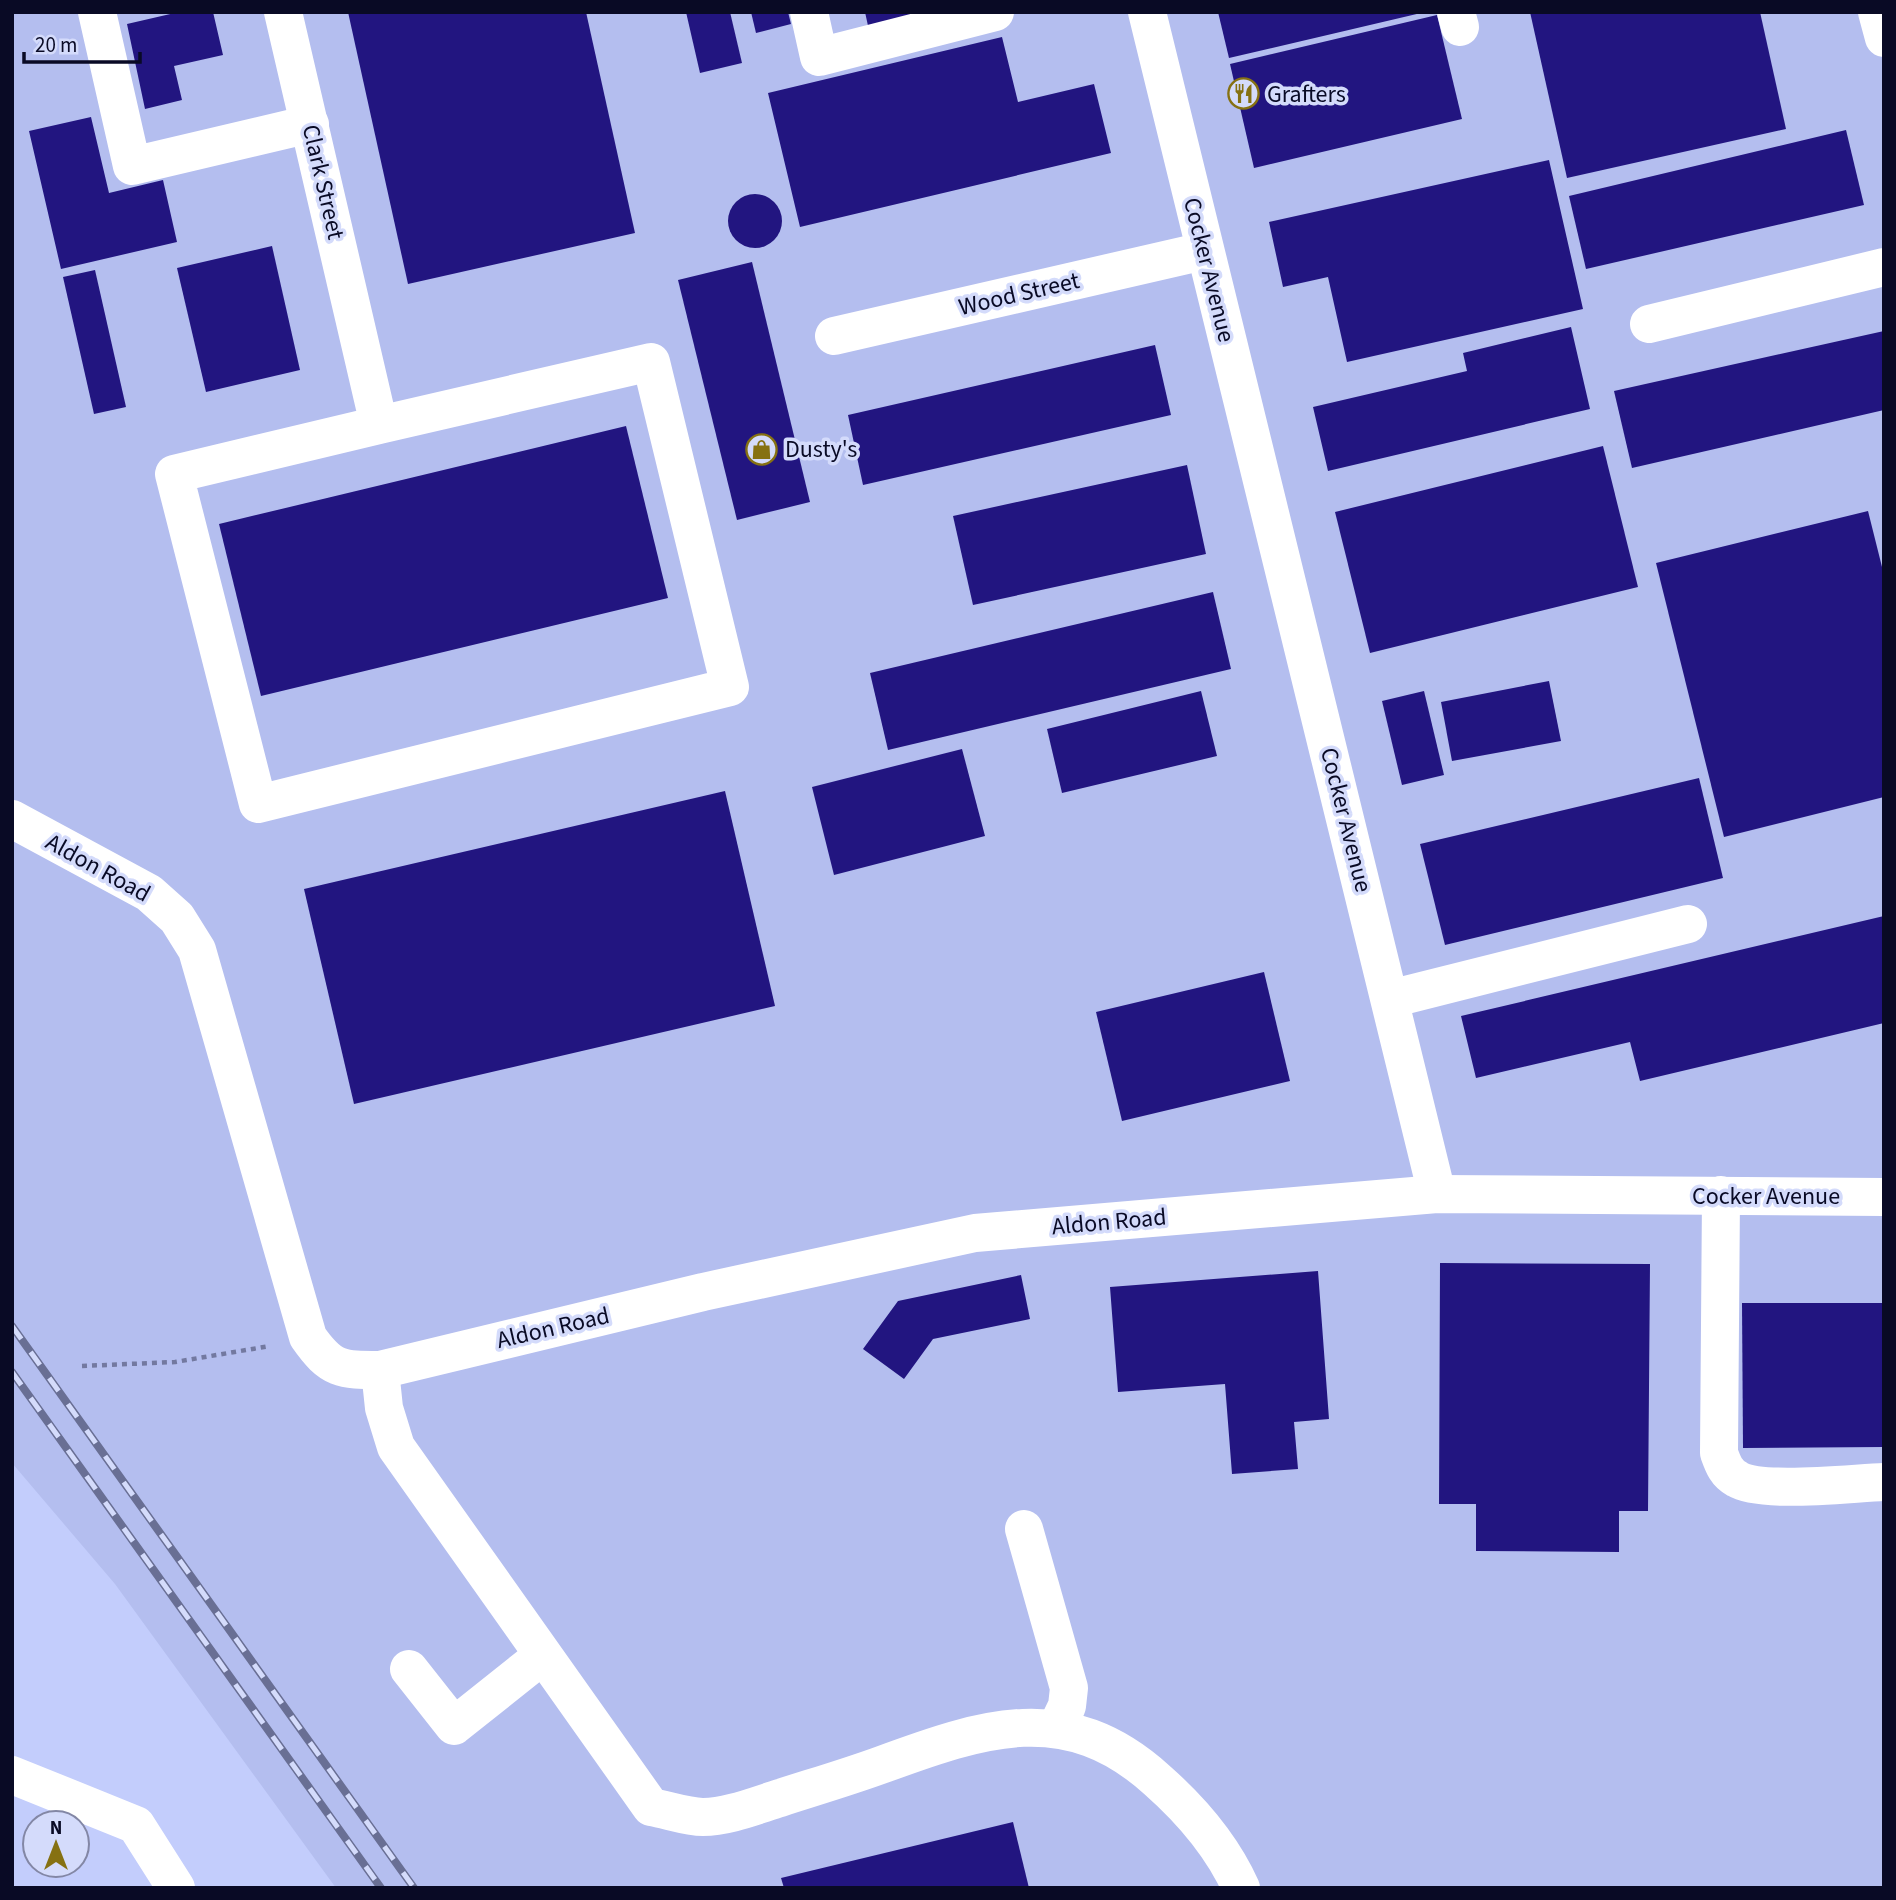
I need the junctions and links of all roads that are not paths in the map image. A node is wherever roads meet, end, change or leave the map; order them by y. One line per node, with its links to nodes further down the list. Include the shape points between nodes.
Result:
1 (97, 12): 8 (street, via 132,166)
2 (283, 12): 8 (street, Clark Street)
3 (808, 12): 4 (street, via 819,57)
4 (995, 12)
5 (1147, 12): 9 (street, Cocker Avenue)
6 (1877, 12): 7 (street)
7 (1884, 38)
8 (310, 124): 13 (street, Clark Street)
9 (1204, 251): 12 (street, Wood Street); 16 (street, Cocker Avenue)
10 (1884, 267): 11 (street)
11 (1649, 324)
12 (834, 336)
13 (379, 425): 13 (street, via 174,474 258,804 730,687 651,362)
14 (12, 819): 20 (street, Aldon Road, via 149,893 177,918 197,950 308,1337 324,1359 344,1370)
15 (1688, 924): 16 (street)
16 (1390, 999): 17 (street, Cocker Avenue)
17 (1437, 1194): 18 (street, Cocker Avenue); 20 (street, Aldon Road, via 975,1233 703,1292)
18 (1721, 1195): 19 (street, Cocker Avenue); 21 (street, via 1719,1453 1726,1471 1760,1487)
19 (1884, 1197)
20 (380, 1370): 23 (street, via 384,1408 396,1447)
21 (1884, 1482)
22 (1024, 1530): 25 (street, via 1069,1688 1067,1706)
23 (542, 1656): 24 (street, via 454,1726); 25 (street, via 651,1807 704,1817 750,1807 975,1733 1021,1726)
24 (409, 1670)
25 (1056, 1729): 28 (street, via 1101,1740 1138,1762 1205,1829)
26 (12, 1775): 27 (street, via 136,1825)
27 (176, 1888)
28 (1241, 1888)

